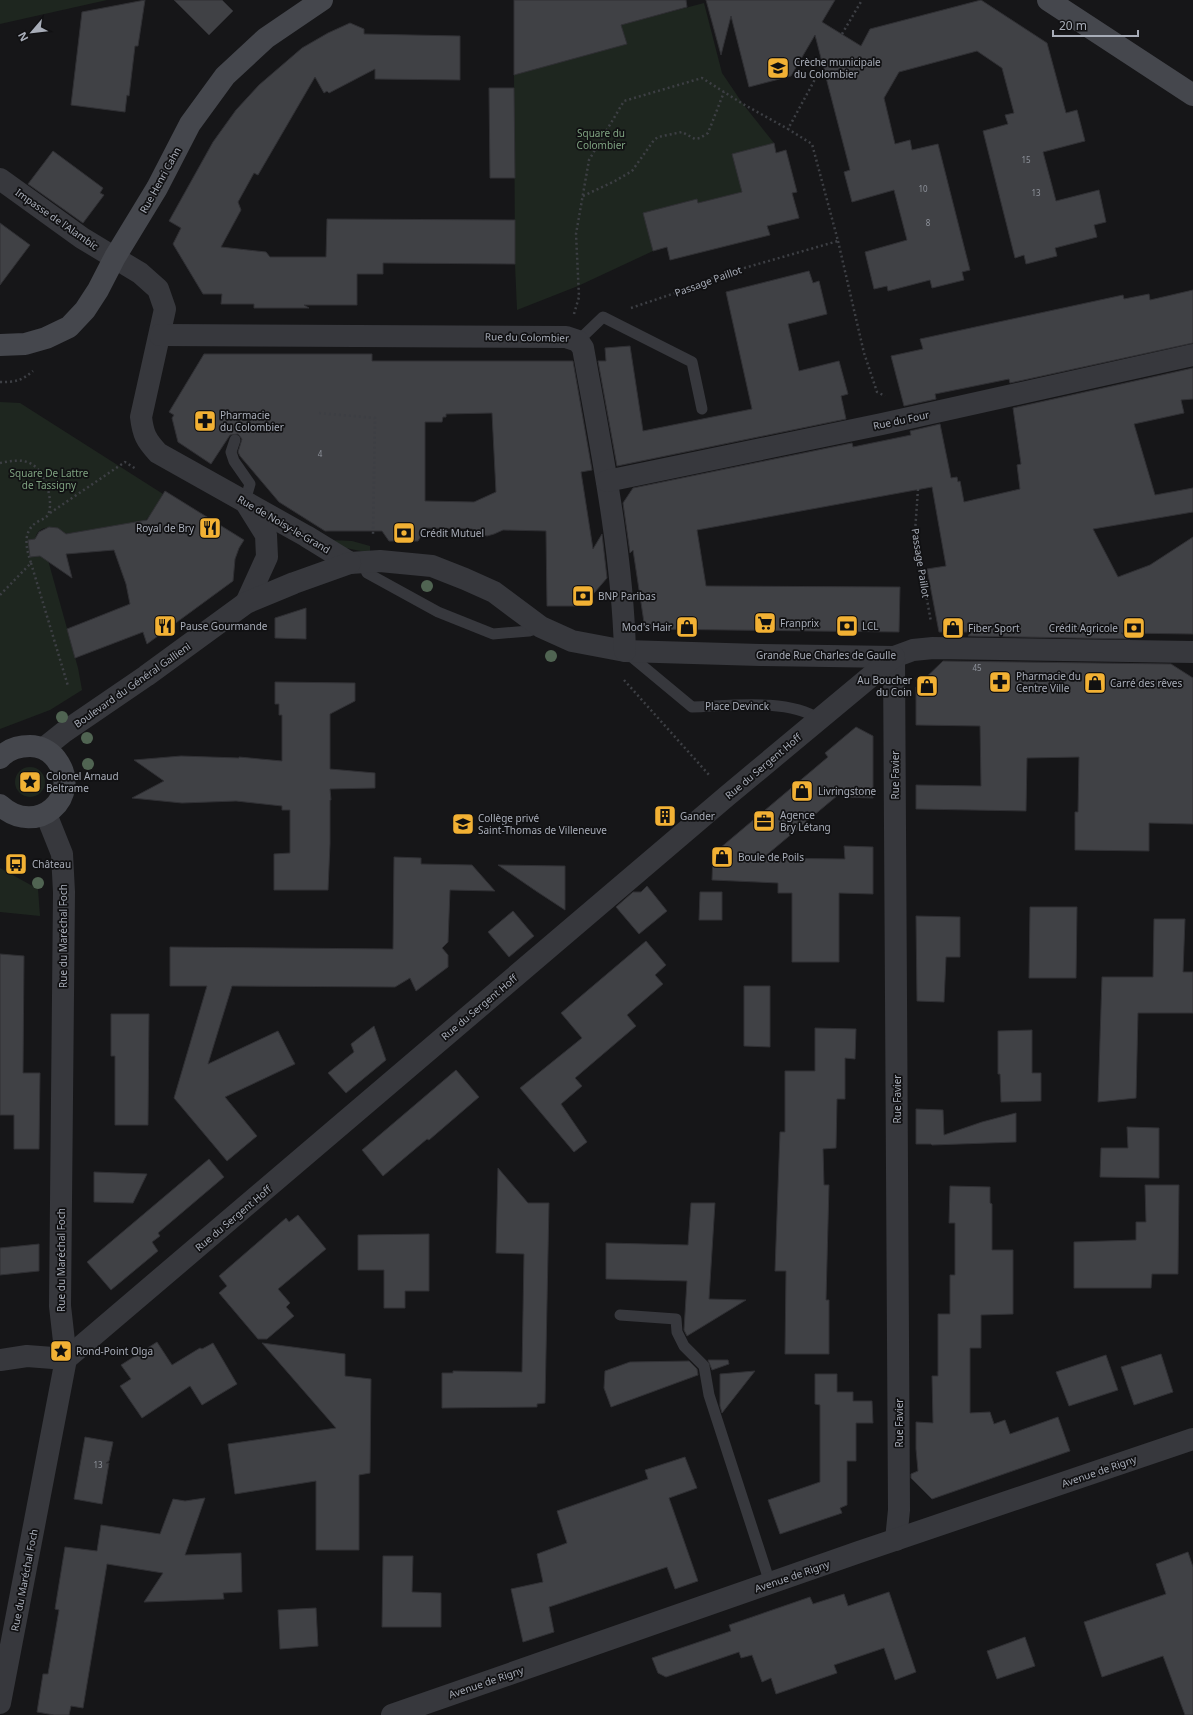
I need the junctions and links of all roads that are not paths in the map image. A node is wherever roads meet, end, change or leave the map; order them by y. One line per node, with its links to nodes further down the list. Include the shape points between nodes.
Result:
1 (322, 0): 5 (main road, Rue Henri Cahn, via 266,38 225,76 190,124 158,188)
2 (1048, 0): 3 (main road)
3 (1193, 95)
4 (0, 179): 5 (street, Impasse de l'Alambic, via 82,238)
5 (115, 257): 6 (street, Rue de Noisy-le-Grand, via 140,273 158,289 165,309); 8 (main road, Rue Henri Cahn, via 92,300 69,327 25,344)
6 (160, 335): 7 (street, Rue du Colombier); 13 (street, Rue de Noisy-le-Grand, via 141,417 147,441 158,453)
7 (572, 339): 10 (lane, via 603,317 692,362); 12 (street, Rue du Colombier, via 583,348)
8 (0, 345)
9 (1193, 355): 12 (street, Rue du Four, via 882,424)
10 (702, 409)
11 (234, 440): 13 (lane, via 230,452 250,484)
12 (607, 481): 17 (street, Rue du Colombier, via 624,610)
13 (244, 501): 14 (street, Rue de Noisy-le-Grand); 15 (street, via 266,535 267,558)
14 (356, 563): 15 (street, Boulevard du Général Gallieni, via 294,583); 16 (street, via 380,561 432,566 494,592); 16 (lane, via 367,573 438,612 493,634 530,631)
15 (246, 603): 21 (street, Boulevard du Général Gallieni)
16 (541, 627): 17 (street, via 572,641)
17 (625, 651): 19 (street, Grande Rue Charles de Gaulle); 20 (lane, Place Devinck, via 692,707 763,705 807,712)
18 (1193, 652): 19 (street, Grande Rue Charles de Gaulle, via 933,648 913,650)
19 (894, 657): 20 (street, Rue du Sergent Hoff); 29 (street, Rue Favier, via 899,1510)
20 (819, 719): 26 (street, Rue du Sergent Hoff)
21 (44, 748): 22 (main road, via 21,746); 24 (main road, via 60,764 64,775 61,797 55,807)
22 (0, 758)
23 (0, 805): 24 (main road, via 10,814 22,818 35,818)
24 (46, 814): 26 (street, Rue du Maréchal Foch, via 62,854 64,884 60,1306)
25 (620, 1315): 30 (lane, via 676,1319 677,1332 684,1346 704,1366 709,1395)
26 (66, 1359): 27 (street, via 28,1356); 31 (street, Rue du Maréchal Foch)
27 (0, 1360)
28 (1193, 1439): 29 (street, Avenue de Rigny)
29 (896, 1540): 30 (street, Avenue de Rigny)
30 (770, 1583): 32 (street, Avenue de Rigny)
31 (0, 1703)
32 (392, 1715)

